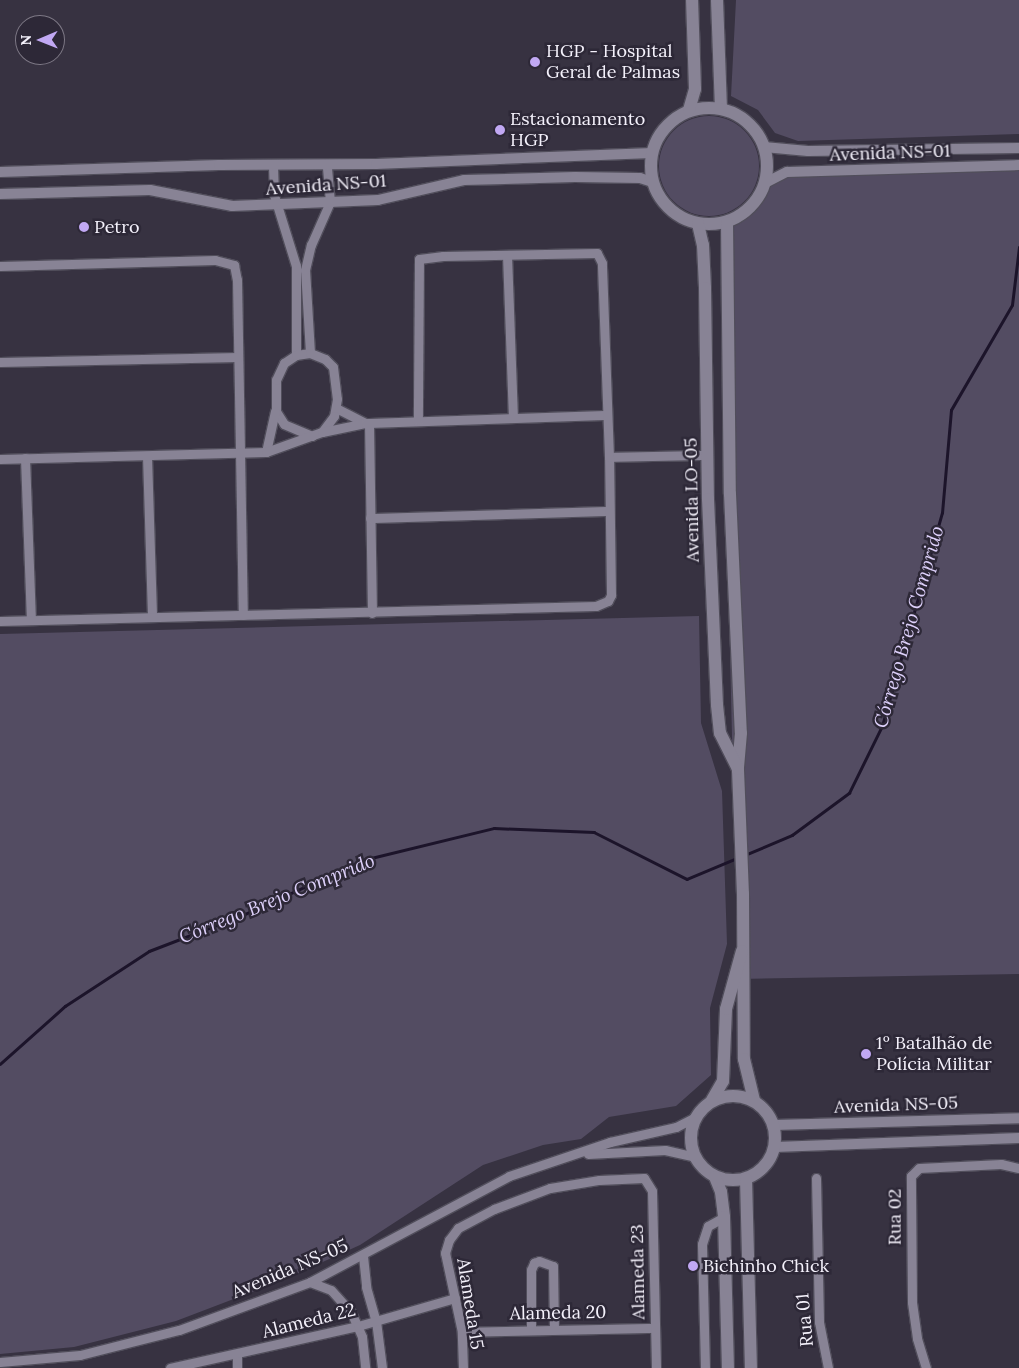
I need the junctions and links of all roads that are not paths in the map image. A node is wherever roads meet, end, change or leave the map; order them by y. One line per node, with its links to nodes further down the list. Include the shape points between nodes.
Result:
1 (692, 0): 4 (main road, via 695,89)
2 (717, 0): 3 (main road)
3 (721, 108): 4 (main road); 5 (main road, via 748,122)
4 (689, 110): 7 (main road, via 660,132)
5 (764, 147): 6 (street, Avenida NS-01, via 808,151); 13 (main road)
6 (1019, 148)
7 (652, 153): 8 (street, Avenida NS-01); 12 (main road)
8 (326, 164): 10 (street, Avenida NS-01); 15 (street)
9 (1019, 165): 13 (street, Avenida NS-01, via 787,172)
10 (273, 166): 11 (street, Avenida NS-01); 16 (street, via 272,186)
11 (0, 172)
12 (652, 182): 15 (street, Avenida NS-01, via 640,178 575,177 464,180 378,200); 18 (main road, via 674,213)
13 (765, 183): 17 (main road, via 750,208)
14 (0, 194): 16 (street, Avenida NS-01, via 150,190 232,206)
15 (330, 202): 16 (street, Avenida NS-01); 21 (street, via 307,257)
16 (277, 205): 22 (street, via 296,266)
17 (727, 222): 18 (main road); 47 (main road, Avenida LO-05, via 730,494 741,733)
18 (698, 224): 35 (main road, Avenida LO-05, via 703,245 705,288)
19 (507, 255): 27 (street, via 593,252 600,257); 28 (street); 29 (street, via 424,257 417,262)
20 (0, 266): 23 (street, via 224,261 234,265 236,270)
21 (310, 353): 22 (street); 25 (street, via 325,359 333,367)
22 (296, 355): 26 (street, via 284,363 276,380)
23 (238, 356): 24 (street); 33 (street)
24 (0, 362)
25 (336, 408): 30 (street); 31 (street)
26 (276, 410): 32 (street, via 284,424); 34 (street)
27 (607, 415): 28 (street); 37 (street)
28 (514, 417): 29 (street)
29 (418, 420): 30 (street)
30 (368, 423): 31 (street); 41 (street)
31 (322, 432): 32 (street)
32 (312, 436): 34 (street)
33 (241, 452): 34 (street); 36 (street); 43 (street)
34 (266, 452)
35 (708, 455): 37 (street); 47 (main road, Avenida LO-05, via 718,714 720,733)
36 (147, 456): 38 (street); 44 (street)
37 (609, 457): 40 (street)
38 (26, 458): 39 (street); 45 (street)
39 (0, 459)
40 (609, 511): 41 (street); 42 (street, via 611,595 603,605)
41 (370, 518): 42 (street)
42 (372, 613): 43 (street)
43 (243, 616): 44 (street)
44 (152, 617): 45 (street)
45 (31, 620): 46 (street)
46 (0, 621)
47 (738, 770): 48 (main road, Avenida LO-05, via 744,894)
48 (743, 949): 49 (main road, Avenida LO-05, via 726,1009 723,1081); 50 (main road, Avenida LO-05, via 745,1065)
49 (712, 1100): 50 (main road, via 740,1096); 51 (main road)
50 (754, 1100): 53 (main road, via 767,1111)
51 (696, 1117): 56 (street, Avenida NS-05, via 676,1127 610,1142); 57 (main road, via 691,1136)
52 (1019, 1118): 53 (street, Avenida NS-05)
53 (774, 1125): 55 (main road)
54 (1019, 1138): 55 (street)
55 (775, 1146): 61 (main road, via 764,1169)
56 (575, 1156): 57 (street, Avenida NS-05, via 665,1150); 64 (street, Avenida NS-05, via 509,1176)
57 (695, 1157): 59 (main road)
58 (1019, 1168): 85 (street, Rua 02, via 1001,1164 919,1168 911,1176 912,1302 917,1338)
59 (715, 1177): 61 (main road, via 729,1181); 62 (main road, via 721,1192)
60 (816, 1178): 84 (street, Rua 01, via 819,1322)
61 (746, 1179): 83 (main road)
62 (724, 1217): 81 (street, via 708,1226 702,1244); 82 (main road)
63 (446, 1246): 66 (street, Alameda 15); 69 (street, Alameda 23, via 458,1228 468,1221 520,1197 574,1183 644,1178 652,1191)
64 (363, 1256): 65 (street, Avenida NS-05); 67 (street, via 366,1287)
65 (310, 1282): 68 (street, via 331,1290 351,1312); 74 (street, Avenida NS-05, via 179,1330 80,1355)
66 (455, 1298): 67 (street, Alameda 22); 72 (street, Alameda 15)
67 (376, 1321): 68 (street, Alameda 22); 78 (street)
68 (358, 1326): 73 (street, Alameda 22); 77 (street)
69 (656, 1328): 71 (street, Alameda 20); 80 (street, Alameda 23)
70 (531, 1329): 71 (street, Alameda 20); 71 (street, via 531,1270 539,1261 552,1266); 72 (street, Alameda 20)
71 (554, 1329)
72 (462, 1332): 79 (street, Alameda 15)
73 (237, 1355): 75 (street, Alameda 22); 76 (street)
74 (0, 1362)
75 (170, 1368)
76 (237, 1368)
77 (365, 1368)
78 (382, 1368)
79 (463, 1368)
80 (656, 1368)
81 (706, 1368)
82 (728, 1368)
83 (751, 1368)
84 (828, 1368)
85 (926, 1368)

